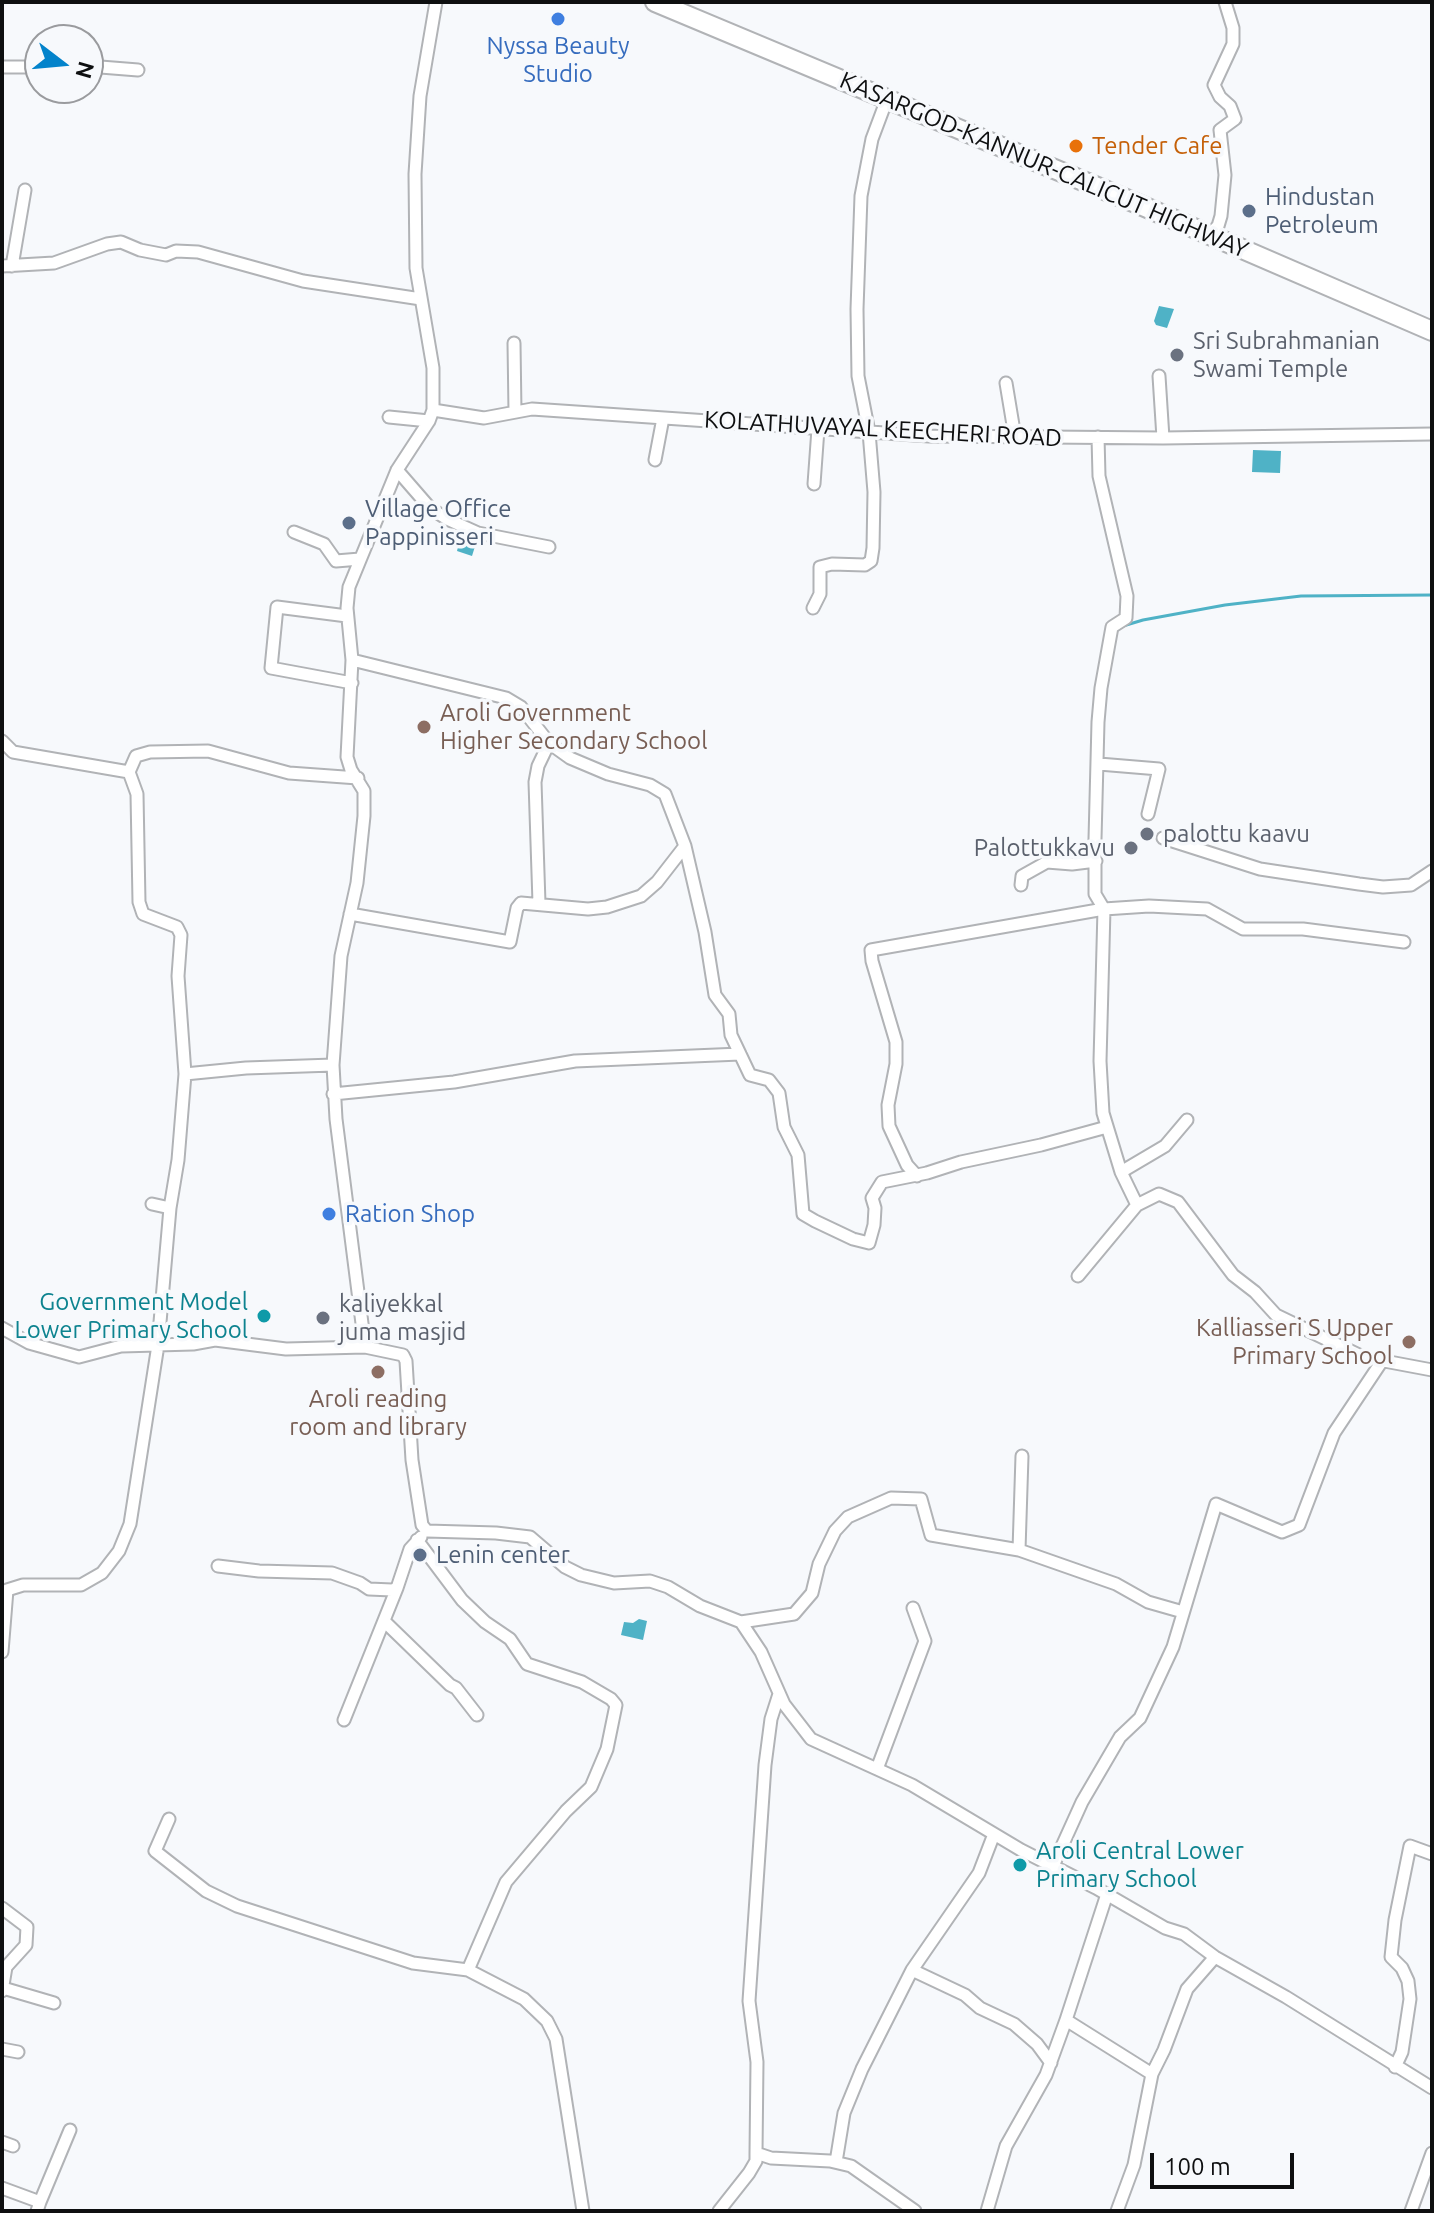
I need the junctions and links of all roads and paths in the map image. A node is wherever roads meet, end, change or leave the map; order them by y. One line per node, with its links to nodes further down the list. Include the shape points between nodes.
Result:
1 (436, 2): 12 (street, via 420,96 415,174)
2 (655, 2): 8 (highway, KASARGOD-KANNUR-CALICUT HIGHWAY)
3 (1225, 2): 10 (street, via 1233,44 1214,85 1235,119 1220,130 1225,175 1221,216)
4 (2, 67): 5 (street)
5 (24, 67)
6 (104, 67): 7 (street)
7 (138, 70)
8 (887, 99): 10 (highway, KASARGOD-KANNUR-CALICUT HIGHWAY); 22 (street, via 872,139 861,196 858,376)
9 (25, 190): 11 (street)
10 (1209, 235): 13 (highway, KASARGOD-KANNUR-CALICUT HIGHWAY)
11 (7, 266): 12 (street, via 54,263 121,242 166,255 198,252 303,281)
12 (421, 299): 18 (street, via 433,368)
13 (1432, 331)
14 (514, 343): 17 (street)
15 (1159, 376): 26 (street)
16 (1006, 383): 24 (street)
17 (515, 412): 18 (street, KOLATHUVAYAL KEECHERI ROAD, via 484,418); 20 (street, KOLATHUVAYAL KEECHERI ROAD)
18 (431, 415): 19 (street, KOLATHUVAYAL KEECHERI ROAD); 28 (street)
19 (389, 417)
20 (663, 418): 21 (street, KOLATHUVAYAL KEECHERI ROAD); 27 (street)
21 (818, 429): 22 (street, KOLATHUVAYAL KEECHERI ROAD); 29 (street)
22 (869, 432): 24 (street, KOLATHUVAYAL KEECHERI ROAD); 33 (street, via 874,492 871,561 820,567 820,594)
23 (1432, 434): 26 (street, KOLATHUVAYAL KEECHERI ROAD)
24 (1015, 437): 25 (street, KOLATHUVAYAL KEECHERI ROAD)
25 (1098, 437): 26 (street, KOLATHUVAYAL KEECHERI ROAD); 39 (street, via 1099,476 1127,596 1126,618 1112,627 1107,650)
26 (1163, 438)
27 (655, 460)
28 (397, 470): 31 (street, via 430,508 447,519 478,533); 32 (street)
29 (814, 484)
30 (294, 532): 32 (street, via 324,544 336,561)
31 (549, 547)
32 (360, 559): 34 (street, via 349,587)
33 (813, 608)
34 (347, 616): 35 (street); 36 (street, via 277,607 271,668)
35 (352, 660): 36 (street); 38 (street, via 506,698 521,707)
36 (352, 683): 41 (street, via 347,757)
37 (2, 741): 40 (street, via 13,752)
38 (549, 743): 44 (street, via 608,774 660,789); 48 (street, via 535,782)
39 (1099, 764): 42 (street, via 1159,769); 45 (street)
40 (129, 772): 41 (street, via 136,756 192,750 289,773); 54 (street, via 137,794 139,902 143,914 177,927 181,935 178,976)
41 (358, 778): 50 (street, via 364,816)
42 (1148, 814)
43 (1163, 838): 46 (street, via 1260,869 1347,883 1411,885)
44 (685, 846): 48 (street, via 641,896 588,909); 52 (street, via 715,995 729,1014)
45 (1096, 861): 47 (street, via 1047,862 1022,876); 49 (street, via 1095,894)
46 (1432, 871)
47 (1021, 885)
48 (539, 903): 50 (street, via 517,908 510,942)
49 (1104, 909): 51 (street, via 1207,909 1243,929 1303,929); 57 (street, via 1100,1061); 59 (street, via 871,950 896,1042 889,1126)
50 (350, 914): 53 (street, via 341,956)
51 (1404, 942)
52 (740, 1054): 55 (street, via 575,1061 454,1082); 59 (street, via 750,1075 769,1080 779,1093 784,1127 798,1155 803,1214 869,1243 875,1191 882,1182)
53 (333, 1065): 54 (street); 55 (street)
54 (185, 1074): 62 (street)
55 (333, 1094): 66 (street)
56 (1187, 1120): 58 (street, via 1165,1146)
57 (1107, 1127): 58 (street); 59 (street)
58 (1121, 1172): 61 (street)
59 (917, 1176)
60 (152, 1204): 62 (street)
61 (1137, 1205): 63 (street); 67 (street, via 1159,1194 1178,1202 1233,1275 1276,1315)
62 (170, 1208): 65 (street)
63 (1078, 1276)
64 (2, 1328): 65 (street, via 29,1343 79,1357 121,1346)
65 (158, 1345): 66 (street, via 215,1340 286,1349); 79 (street, via 130,1524 119,1551 102,1573 81,1585 7,1590)
66 (365, 1347): 70 (street, via 403,1355 406,1361 412,1460)
67 (1382, 1361): 68 (street); 76 (street, via 1334,1433 1299,1525 1282,1532 1216,1504)
68 (1432, 1370)
69 (1022, 1456): 72 (street)
70 (427, 1531): 71 (street); 78 (street, via 530,1537 581,1575 614,1583 650,1581)
71 (417, 1540): 74 (street); 91 (street, via 462,1600 510,1639 527,1664 582,1682 616,1705 607,1749 591,1787 506,1882)
72 (1019, 1550): 76 (street); 78 (street, via 931,1535 921,1499 891,1498 848,1517 835,1531 812,1593 794,1614)
73 (218, 1566): 74 (street, via 332,1573 369,1589)
74 (397, 1588): 77 (street)
75 (913, 1608): 83 (street, via 925,1641)
76 (1183, 1612): 87 (street, via 1140,1718 1120,1737)
77 (384, 1621): 81 (street, via 456,1688); 82 (street)
78 (741, 1622): 80 (street)
79 (2, 1652)
80 (779, 1694): 83 (street, via 811,1739); 103 (street, via 765,1765 749,2001 757,2062)
81 (477, 1715)
82 (344, 1720)
83 (877, 1769): 85 (street)
84 (169, 1819): 91 (street, via 155,1851 206,1891 413,1963)
85 (994, 1834): 87 (street); 92 (street, via 979,1873)
86 (1432, 1854): 99 (street, via 1410,1846 1395,1920 1391,1957 1408,1981 1410,1999)
87 (1053, 1866): 88 (street)
88 (1107, 1894): 90 (street, via 1184,1934); 95 (street)
89 (2, 1908): 93 (street, via 27,1927 26,1945 6,1967)
90 (1215, 1957): 99 (street); 100 (street, via 1187,1989)
91 (468, 1970): 108 (street, via 524,1999 547,2021 556,2039)
92 (912, 1970): 98 (street, via 1014,2024); 105 (street, via 844,2113)
93 (2, 1990): 94 (street)
94 (54, 2003)
95 (1066, 2020): 98 (street); 100 (street)
96 (2, 2049): 97 (street)
97 (18, 2052)
98 (1051, 2063): 111 (street, via 1006,2146)
99 (1395, 2067): 101 (street)
100 (1152, 2074): 112 (street, via 1134,2165)
101 (1432, 2088)
102 (70, 2130): 107 (street)
103 (756, 2153): 105 (street); 109 (street, via 749,2173)
104 (1432, 2153): 113 (street)
105 (836, 2162): 110 (street, via 868,2175)
106 (2, 2188): 107 (street)
107 (38, 2206)
108 (583, 2211)
109 (719, 2211)
110 (915, 2211)
111 (987, 2211)
112 (1117, 2211)
113 (1411, 2211)

